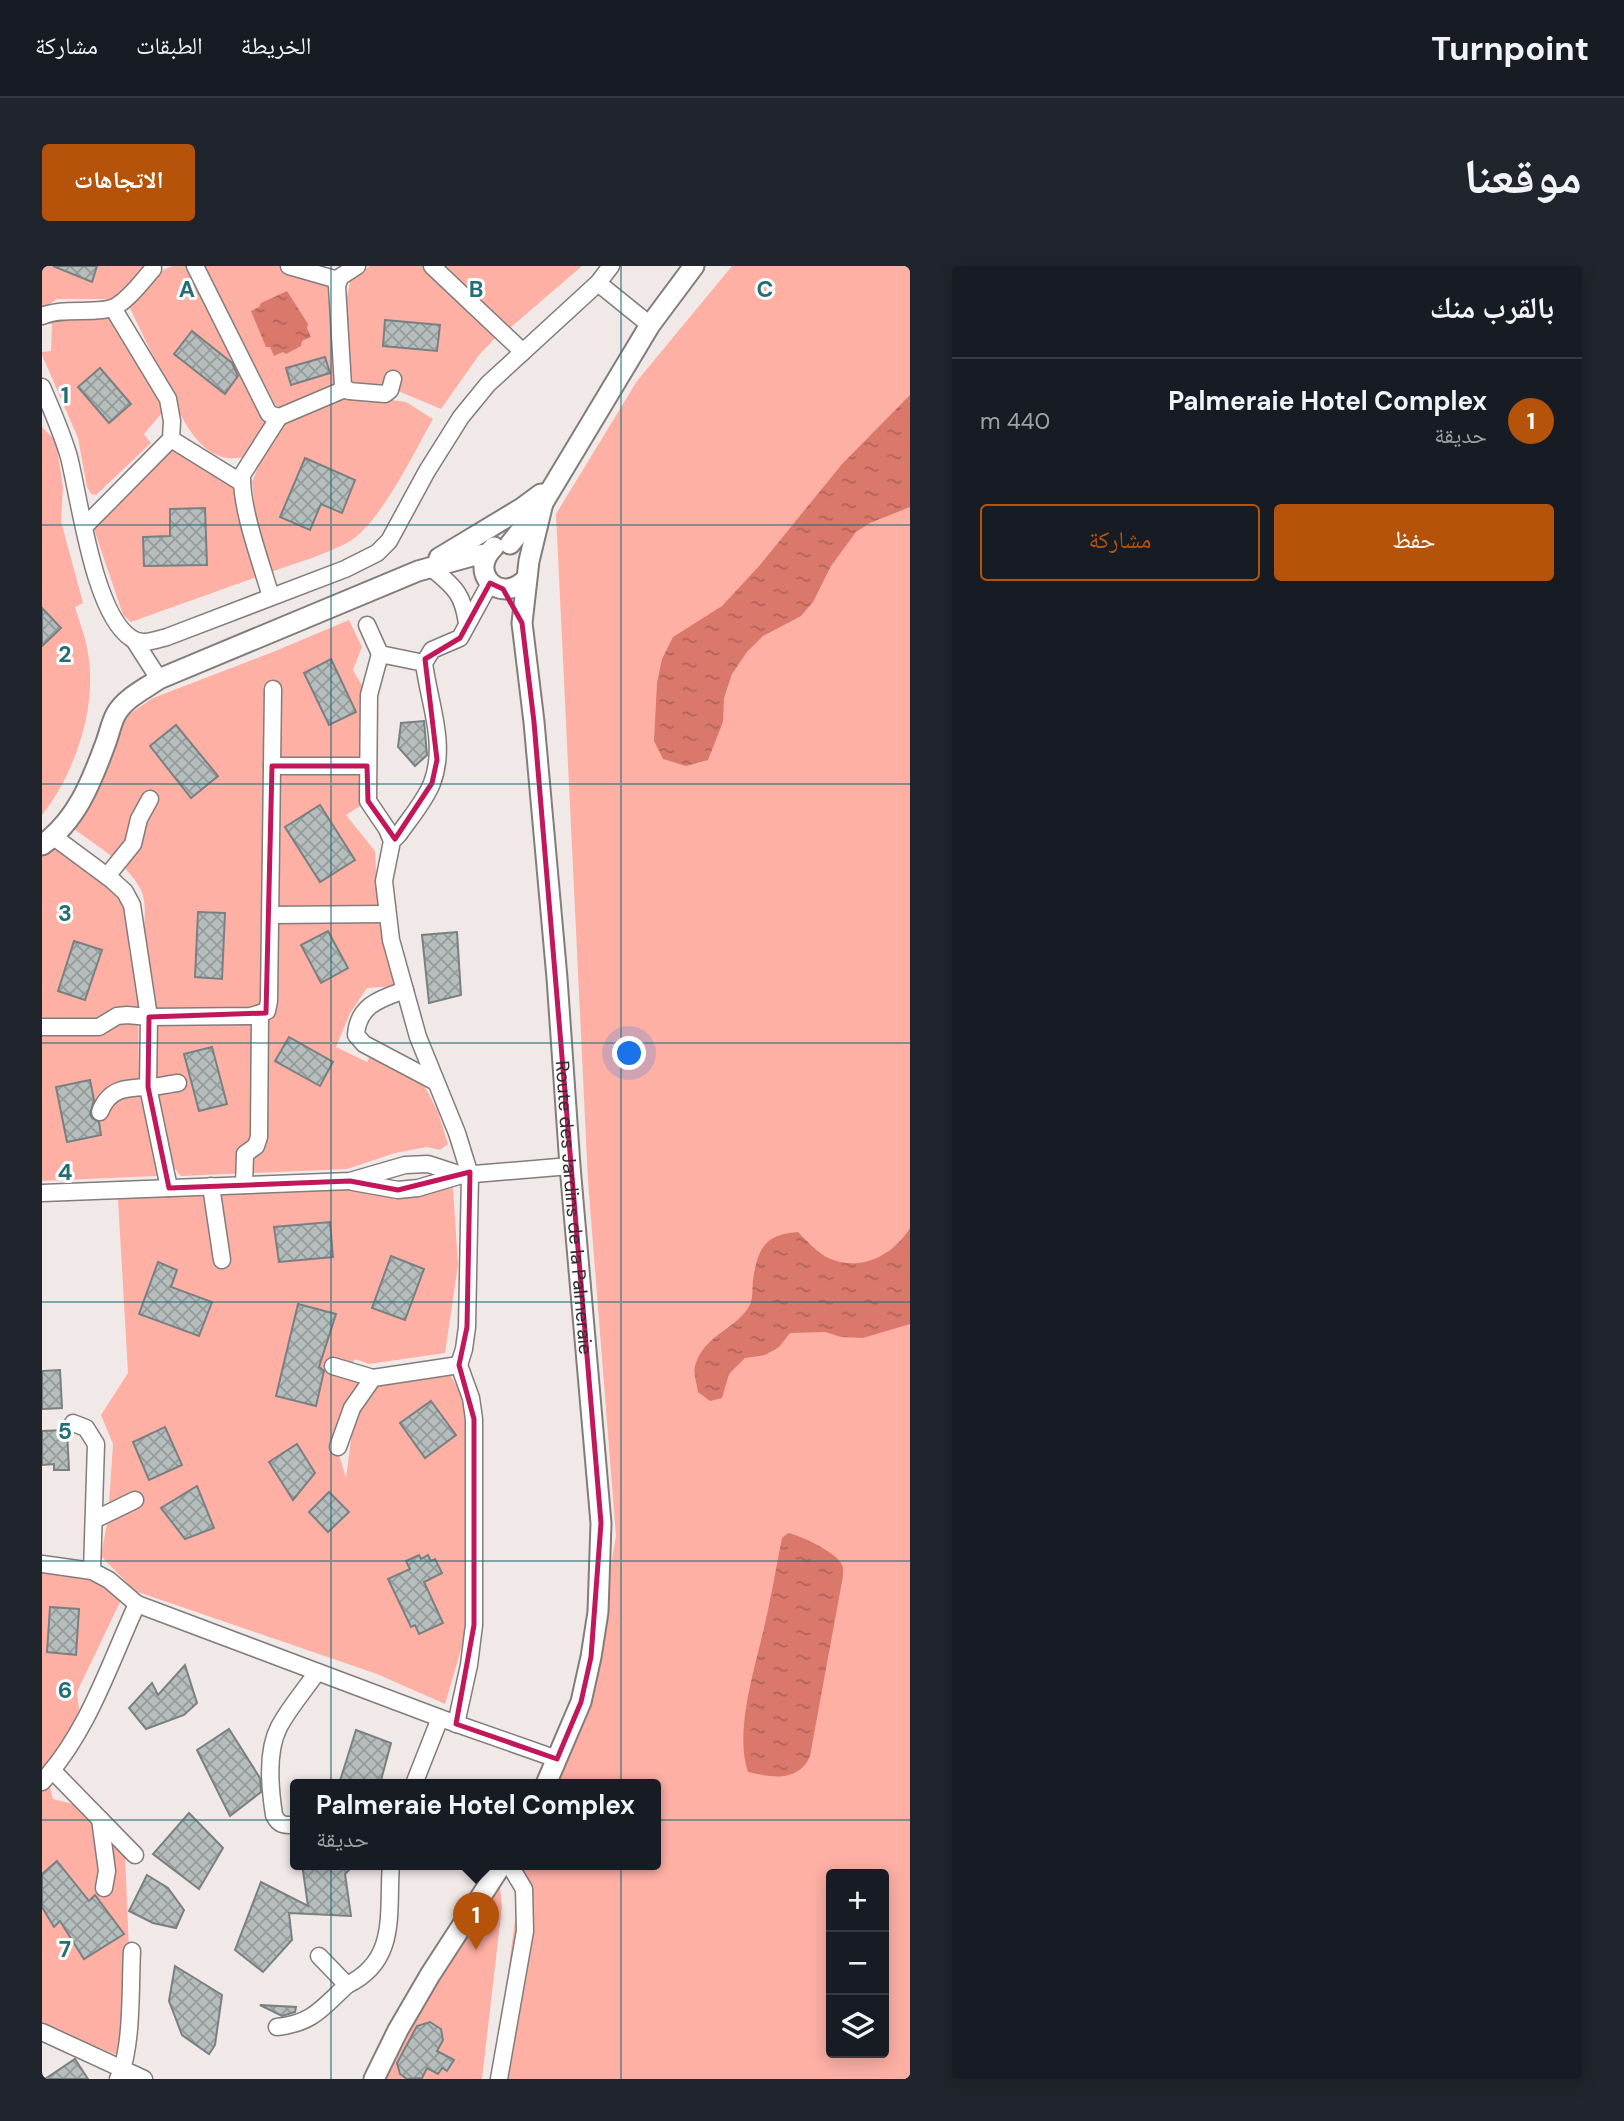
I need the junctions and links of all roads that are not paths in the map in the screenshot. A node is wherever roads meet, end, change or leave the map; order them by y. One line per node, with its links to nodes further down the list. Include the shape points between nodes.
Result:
1 (195, 266): 17 (street, via 265,408)
2 (289, 266): 8 (street)
3 (357, 266): 8 (street)
4 (432, 266): 13 (street)
5 (611, 266): 9 (street)
6 (694, 266): 12 (street, Route des Jardins de la Palmeraie)
7 (153, 267): 10 (street, via 131,295)
8 (338, 280): 16 (street)
9 (598, 284): 12 (street); 13 (street)
10 (113, 308): 11 (street, via 53,311); 18 (street, via 169,399)
11 (42, 316)
12 (650, 325): 20 (street, Route des Jardins de la Palmeraie)
13 (523, 352): 27 (street, via 461,417 389,541 377,553)
14 (393, 379): 16 (street, via 385,394)
15 (42, 387): 22 (street, via 63,439)
16 (345, 389): 17 (street)
17 (279, 417): 19 (street, via 242,475)
18 (171, 439): 19 (street); 22 (street)
19 (242, 483): 27 (street)
20 (554, 485): 21 (street, Route des Jardins de la Palmeraie); 25 (street)
21 (543, 503): 23 (street, Route des Jardins de la Palmeraie); 24 (street, Route des Jardins de la Palmeraie)
22 (85, 526): 31 (street, via 101,593 115,622)
23 (510, 544): 24 (street, via 525,553); 26 (street, Route des Jardins de la Palmeraie, via 493,548)
24 (527, 570): 26 (street, via 520,585); 29 (street, Route des Jardins de la Palmeraie)
25 (426, 571): 26 (street, via 446,562); 28 (street, via 454,587); 34 (street)
26 (491, 575): 28 (street); 29 (street, Route des Jardins de la Palmeraie)
27 (271, 597): 31 (street, via 167,637 144,643)
28 (467, 623): 33 (street, via 460,638 432,650)
29 (522, 623): 52 (street, Route des Jardins de la Palmeraie, via 557,978)
30 (367, 625): 32 (street)
31 (134, 640): 34 (street)
32 (380, 654): 33 (street); 37 (street, via 369,695)
33 (424, 663): 40 (street, via 438,737 437,760 432,783)
34 (159, 679): 39 (street, via 117,713 87,791)
35 (273, 690): 36 (street)
36 (272, 766): 37 (street); 43 (street)
37 (367, 766): 40 (street, via 368,801)
38 (150, 799): 41 (street, via 139,818 133,844)
39 (48, 841): 41 (street)
40 (392, 841): 42 (street, via 384,881)
41 (107, 876): 46 (street, via 132,905)
42 (386, 914): 43 (street); 44 (street)
43 (271, 915): 45 (street, via 269,1001 267,1011)
44 (405, 990): 48 (street); 48 (street, via 368,1006 355,1035)
45 (260, 1014): 46 (street); 55 (street, via 258,1137 256,1146 244,1154)
46 (149, 1017): 47 (street, via 117,1016 99,1027); 50 (street)
47 (42, 1027)
48 (434, 1081): 53 (street, via 457,1133)
49 (178, 1083): 50 (street)
50 (148, 1087): 51 (street, via 124,1088 104,1102); 57 (street)
51 (100, 1112)
52 (570, 1167): 53 (street); 72 (street, Route des Jardins de la Palmeraie, via 601,1523 601,1576 581,1702)
53 (466, 1175): 54 (street, via 398,1191); 54 (street, via 428,1164 405,1165); 60 (street, via 467,1327)
54 (350, 1181): 55 (street)
55 (244, 1185): 56 (street)
56 (211, 1186): 57 (street); 59 (street)
57 (169, 1188): 58 (street)
58 (42, 1193)
59 (222, 1260)
60 (459, 1365): 62 (street); 71 (street, via 474,1419 474,1625 469,1665)
61 (333, 1366): 62 (street)
62 (373, 1378): 64 (street, via 352,1408)
63 (73, 1423): 66 (street, via 86,1428 96,1444)
64 (338, 1447)
65 (135, 1500): 66 (street)
66 (94, 1520): 68 (street)
67 (42, 1564): 68 (street)
68 (92, 1571): 69 (street)
69 (137, 1604): 70 (street); 73 (street, via 85,1721)
70 (317, 1672): 71 (street); 77 (street, via 278,1728 273,1743 274,1815 277,1822)
71 (448, 1721): 72 (street); 74 (street)
72 (558, 1759): 75 (street, Route des Jardins de la Palmeraie)
73 (47, 1776): 76 (street)
74 (417, 1779)
75 (548, 1779)
76 (100, 1819): 78 (street); 82 (street, via 107,1871)
77 (290, 1825)
78 (135, 1855)
79 (391, 1870): 85 (street, via 385,1944 376,1963)
80 (498, 1870): 90 (street, via 430,1975)
81 (513, 1870): 91 (street, via 524,1889 525,1931)
82 (104, 1888)
83 (132, 1951): 88 (street, via 129,2022)
84 (319, 1956): 85 (street)
85 (347, 1985): 86 (street, via 312,2017)
86 (277, 2027)
87 (42, 2032): 88 (street)
88 (120, 2074): 89 (street)
89 (144, 2079)
90 (374, 2079)
91 (499, 2079)

